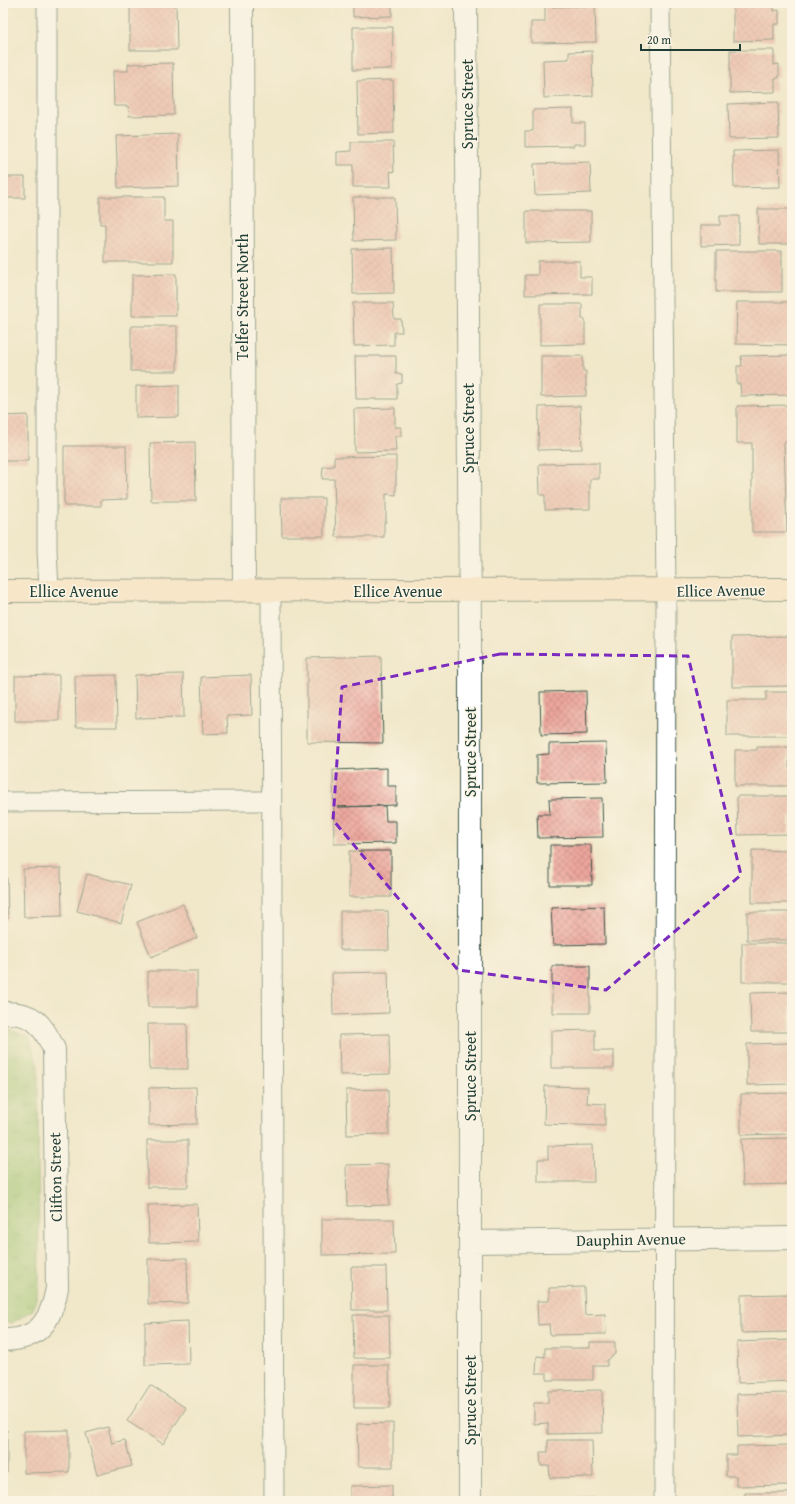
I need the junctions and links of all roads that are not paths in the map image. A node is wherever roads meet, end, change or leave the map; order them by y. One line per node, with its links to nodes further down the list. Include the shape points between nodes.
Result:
1 (47, 3): 8 (lane)
2 (242, 3): 6 (street, Telfer Street North)
3 (466, 3): 10 (street, Spruce Street)
4 (660, 3): 11 (lane)
5 (792, 589): 11 (main road, Ellice Avenue)
6 (244, 590): 8 (main road, Ellice Avenue); 9 (main road, Ellice Avenue)
7 (3, 591): 8 (main road, Ellice Avenue)
8 (49, 591)
9 (271, 591): 10 (main road, Ellice Avenue); 12 (lane)
10 (470, 591): 11 (main road, Ellice Avenue); 17 (street, Spruce Street)
11 (666, 591): 16 (lane)
12 (271, 801): 13 (lane); 19 (lane)
13 (3, 802)
14 (3, 1013): 18 (street, Clifton Street, via 30,1016 46,1032 54,1049 57,1288 54,1305 47,1321 35,1333 15,1340)
15 (792, 1238): 16 (street, Dauphin Avenue)
16 (663, 1239): 17 (street, Dauphin Avenue); 21 (lane)
17 (470, 1242): 20 (street, Spruce Street)
18 (3, 1340)
19 (274, 1501)
20 (470, 1501)
21 (664, 1501)

